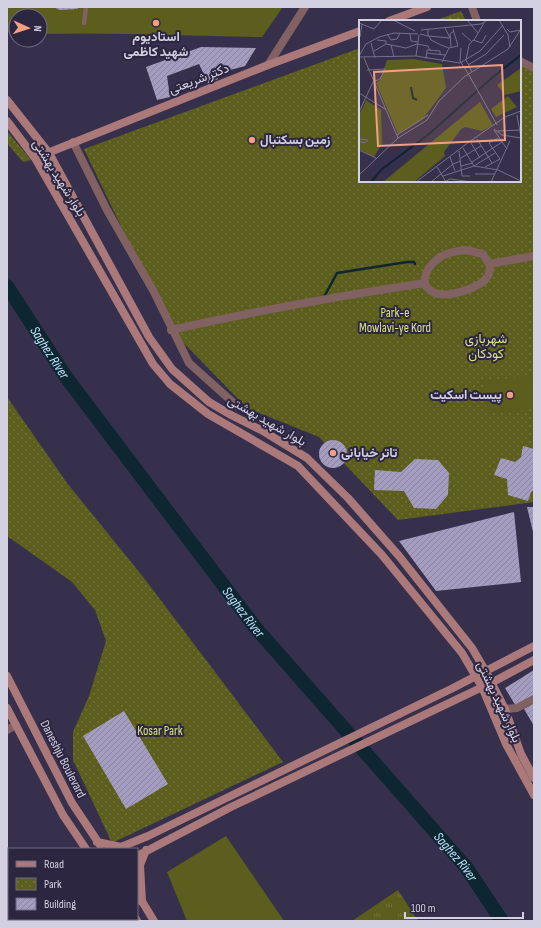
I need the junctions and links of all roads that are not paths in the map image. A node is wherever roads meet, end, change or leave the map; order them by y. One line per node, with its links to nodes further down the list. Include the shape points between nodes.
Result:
1 (86, 7): 7 (lane)
2 (305, 7): 10 (street)
3 (427, 7): 5 (main road)
4 (472, 7): 6 (street)
5 (392, 20)
6 (477, 20)
7 (84, 23)
8 (359, 32): 10 (main road, دکتر شریعتی)
9 (521, 62): 11 (street)
10 (268, 65): 14 (main road, دکتر شریعتی)
11 (534, 68)
12 (7, 100): 15 (main road, بلوار شهید بهشتی)
13 (7, 121): 16 (main road, بلوار شهید بهشتی)
14 (73, 142): 15 (main road, دکتر شریعتی); 20 (street, via 107,210 154,292)
15 (49, 153): 16 (main road, دکتر شریعتی); 24 (main road, بلوار شهید بهشتی, via 149,337 172,369 210,402 307,458 348,498 399,556 472,648)
16 (35, 158): 26 (main road, بلوار شهید بهشتی, via 153,364 170,384 208,414 298,466 382,555 462,653)
17 (534, 256): 18 (street)
18 (490, 264): 19 (street, via 488,276 480,284 464,291 435,293); 19 (street, via 487,257 478,252 454,251 428,266)
19 (424, 283): 20 (street, via 295,303)
20 (171, 330): 21 (street, via 189,362)
21 (237, 406)
22 (534, 646): 24 (main road)
23 (534, 660): 27 (main road)
24 (485, 670): 26 (main road); 27 (main road, بلوار شهید بهشتی)
25 (7, 676): 36 (main road, Daneshju Boulevard, via 72,804)
26 (475, 676): 28 (main road, بلوار شهید بهشتی); 36 (main road, via 148,836 121,847)
27 (493, 682): 28 (main road); 31 (main road, بلوار شهید بهشتی)
28 (482, 687): 35 (main road, بلوار شهید بهشتی, via 506,744); 39 (main road)
29 (534, 699): 31 (street, via 517,708)
30 (7, 708): 32 (main road, Daneshju Boulevard)
31 (505, 709): 34 (main road, بلوار شهید بهشتی, via 514,738)
32 (16, 725): 33 (street); 37 (main road, Daneshju Boulevard)
33 (7, 730)
34 (534, 778)
35 (534, 795)
36 (97, 842): 38 (main road, Daneshju Boulevard)
37 (83, 848)
38 (102, 848)
39 (146, 850): 40 (main road); 42 (main road, via 140,865)
40 (138, 855)
41 (138, 896): 42 (main road)
42 (142, 902): 43 (main road)
43 (154, 921)

